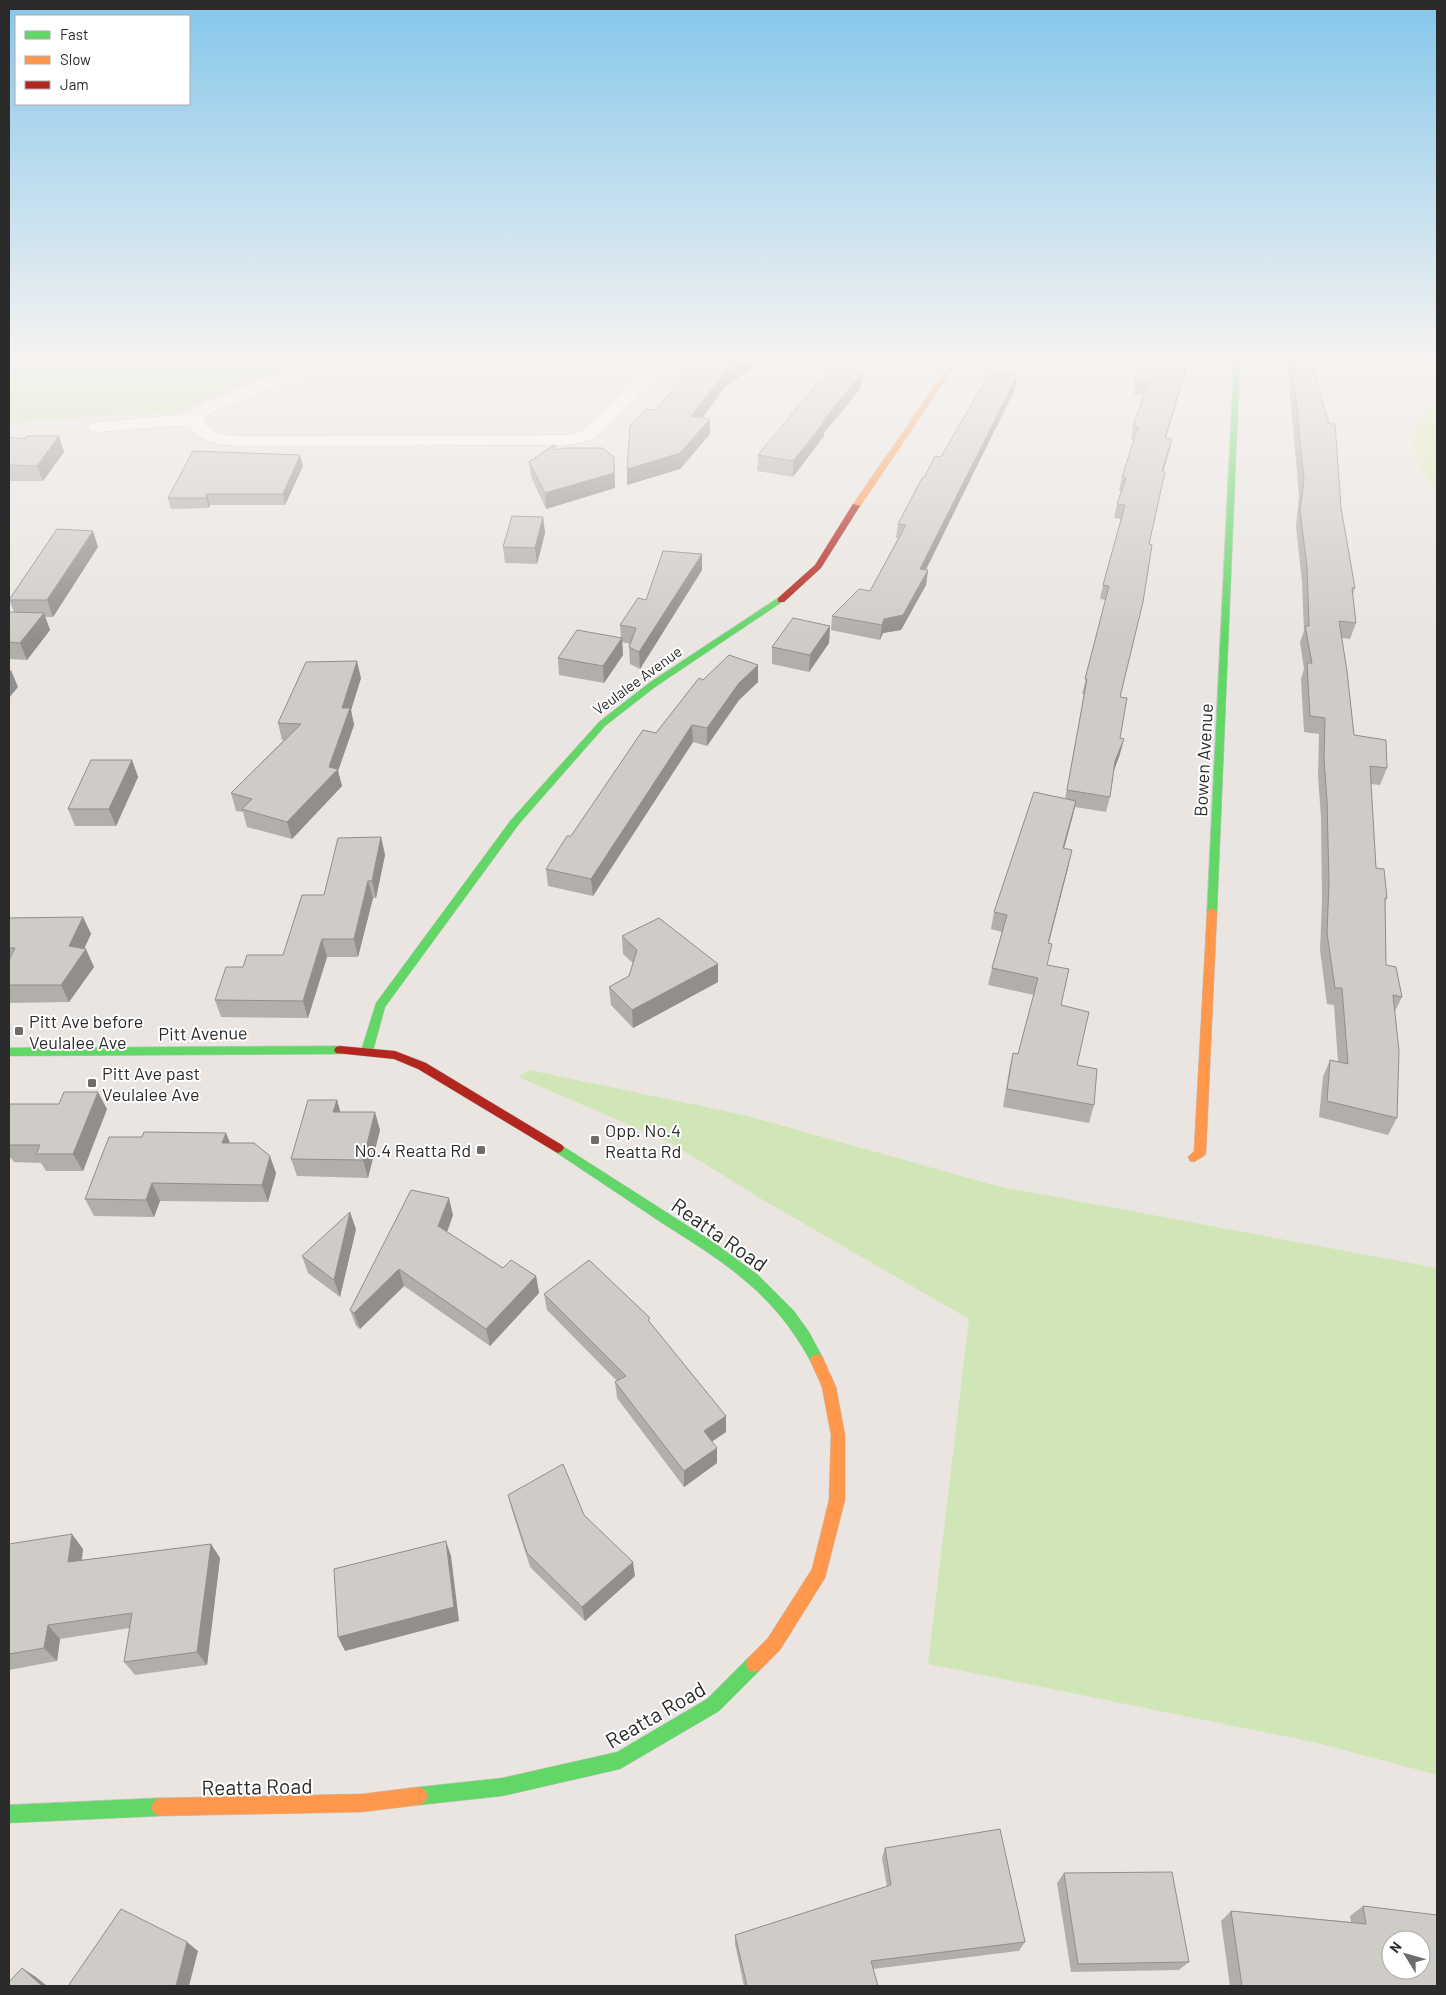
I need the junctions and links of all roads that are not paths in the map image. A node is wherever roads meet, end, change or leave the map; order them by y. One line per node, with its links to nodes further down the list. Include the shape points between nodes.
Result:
1 (891, 454): 3 (street, Veulalee Avenue, via 818,566 781,600 652,685 602,724 522,815 380,1006)
2 (1233, 454): 5 (street, Bowen Avenue, via 1200,1153)
3 (367, 1050): 4 (street, Pitt Avenue); 6 (street, Reatta Road, via 395,1055 445,1078 738,1265 781,1304 808,1340 829,1386 838,1435 837,1500 818,1572 774,1644 713,1704 620,1760 502,1787 362,1803 152,1807)
4 (9, 1052)
5 (1194, 1157)
6 (9, 1814)

